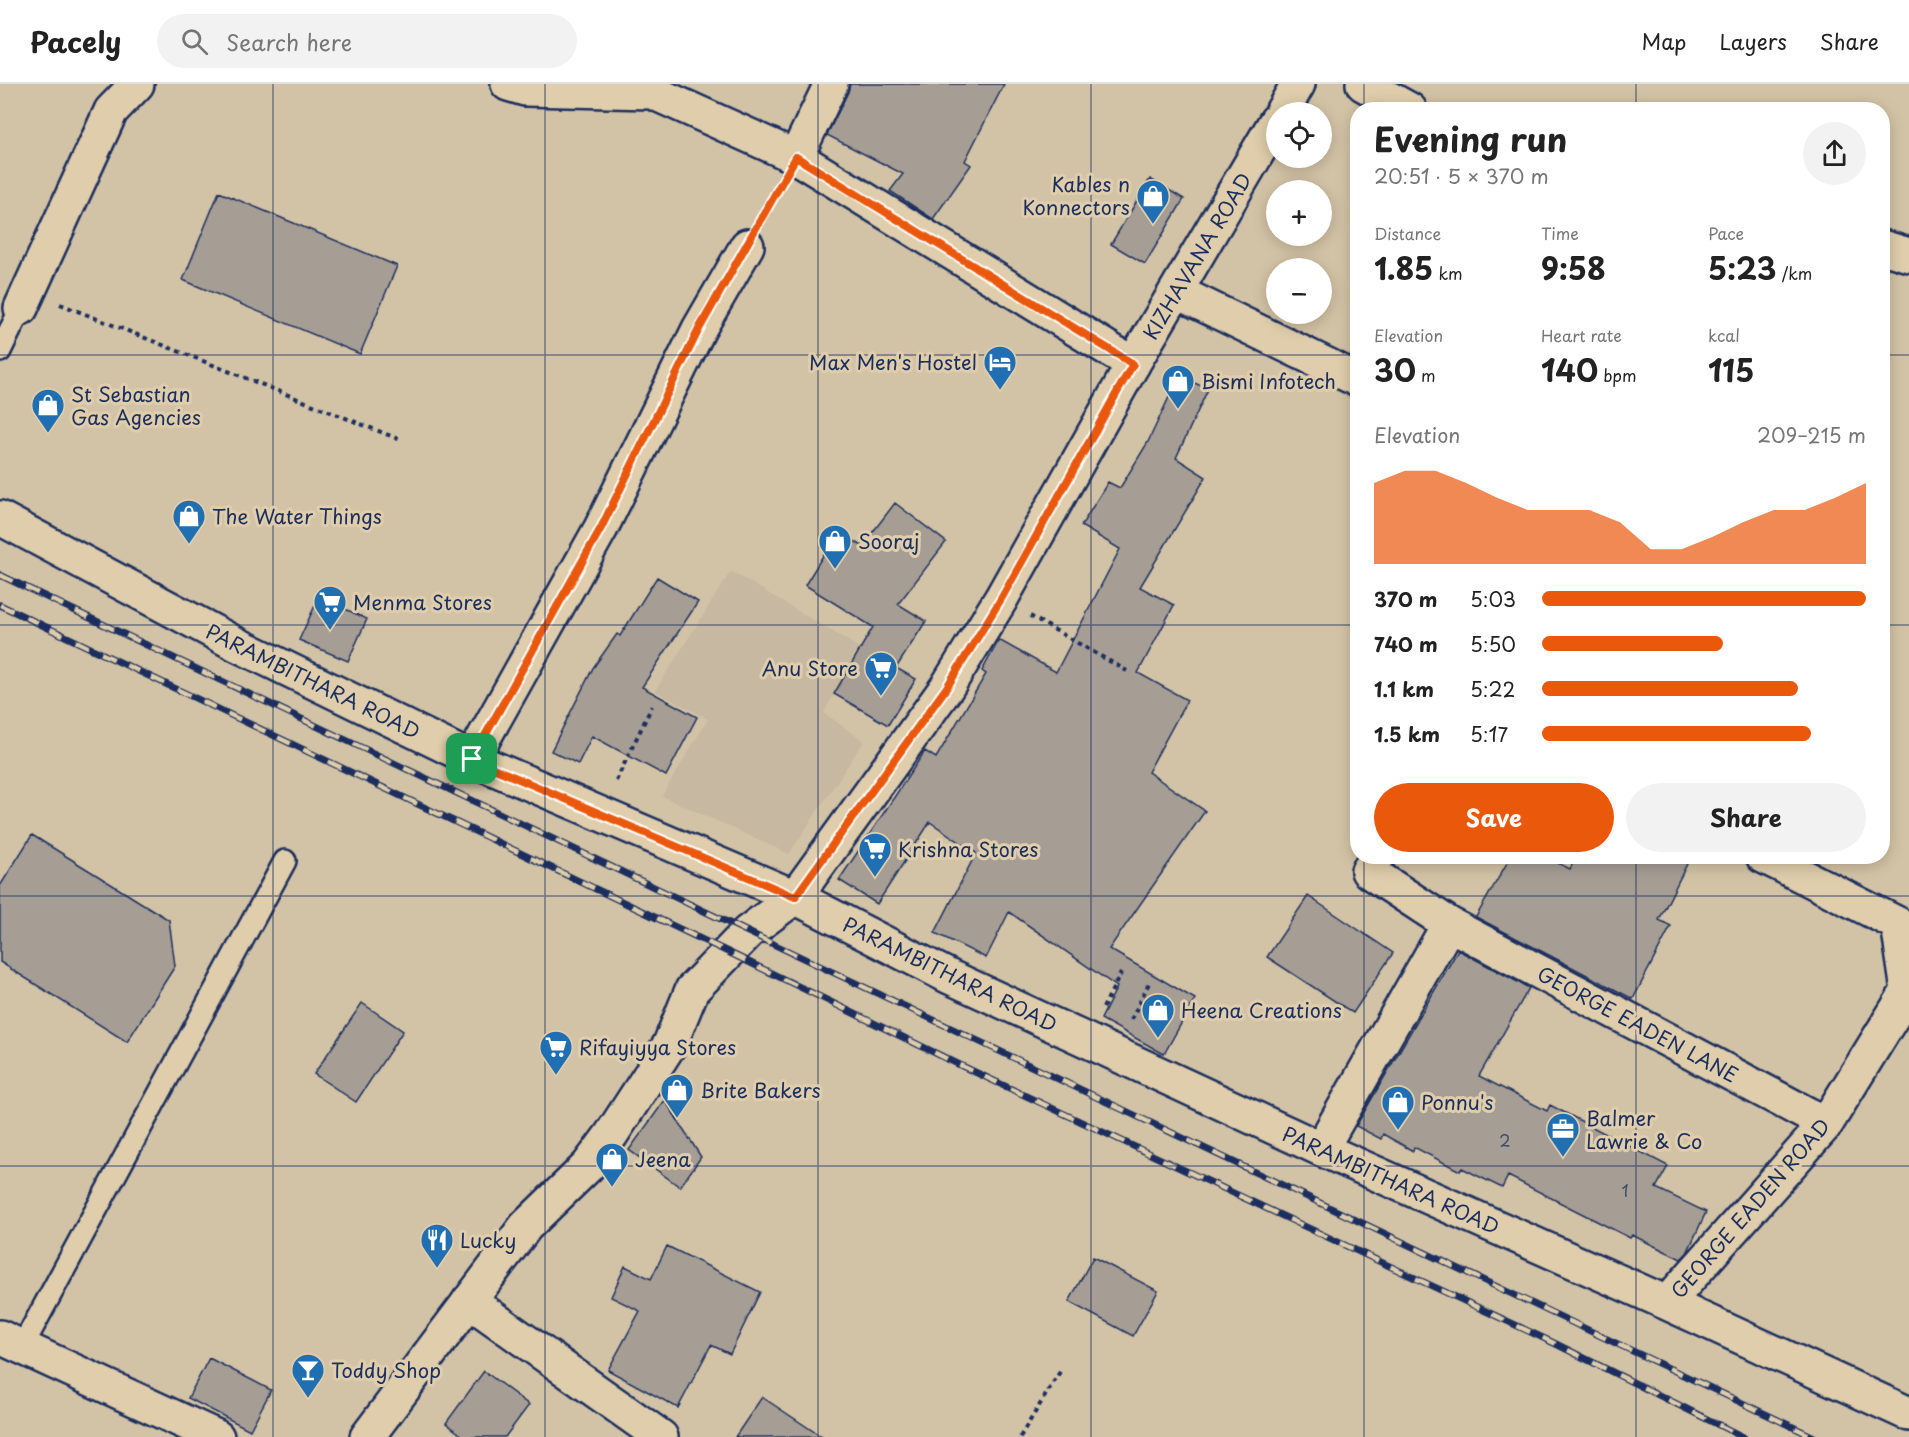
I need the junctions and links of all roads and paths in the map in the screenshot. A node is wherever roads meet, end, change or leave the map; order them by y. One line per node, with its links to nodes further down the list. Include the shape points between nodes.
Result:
1 (137, 84): 14 (street, via 111,111)
2 (508, 84): 9 (street, via 525,90 652,92)
3 (831, 84): 9 (street)
4 (1298, 84): 6 (street)
5 (1363, 84): 7 (street)
6 (1288, 102)
7 (1396, 102)
8 (1266, 138): 13 (street, KIZHAVANA ROAD)
9 (796, 157): 10 (path); 16 (street)
10 (747, 246): 23 (street, via 699,329 601,528)
11 (1890, 249): 12 (street)
12 (1909, 255)
13 (1177, 292): 16 (street, KIZHAVANA ROAD); 17 (street)
14 (25, 300): 15 (lane); 18 (path)
15 (0, 351)
16 (1133, 364): 20 (street, KIZHAVANA ROAD)
17 (1350, 376)
18 (401, 440)
19 (0, 518): 23 (street, PARAMBITHARA ROAD, via 238,645)
20 (1001, 599): 21 (path); 28 (street, KIZHAVANA ROAD, via 947,687)
21 (1128, 671)
22 (652, 706): 24 (path)
23 (472, 759): 24 (street, PARAMBITHARA ROAD)
24 (600, 814): 28 (street, PARAMBITHARA ROAD)
25 (285, 861): 37 (lane)
26 (1373, 864): 30 (street, via 1368,871)
27 (1782, 864): 29 (street, GEORGE EADEN ROAD)
28 (795, 897): 32 (street, PARAMBITHARA ROAD, via 950,977); 35 (street, KIZHAVANA ROAD, via 747,932 692,990 670,1044 611,1136 588,1166 526,1226)
29 (1903, 916): 33 (street, GEORGE EADEN ROAD, via 1908,991)
30 (1449, 924): 33 (street, GEORGE EADEN LANE); 34 (street)
31 (1149, 983): 32 (path)
32 (1114, 1053): 34 (street, PARAMBITHARA ROAD)
33 (1826, 1124): 36 (street, GEORGE EADEN ROAD)
34 (1321, 1149): 36 (street, PARAMBITHARA ROAD)
35 (468, 1301): 41 (street, KIZHAVANA ROAD); 42 (street)
36 (1667, 1304): 39 (street, PARAMBITHARA ROAD)
37 (11, 1342): 40 (street)
38 (1062, 1370): 43 (path)
39 (1909, 1414)
40 (217, 1437)
41 (367, 1437)
42 (661, 1437)
43 (1020, 1437)

